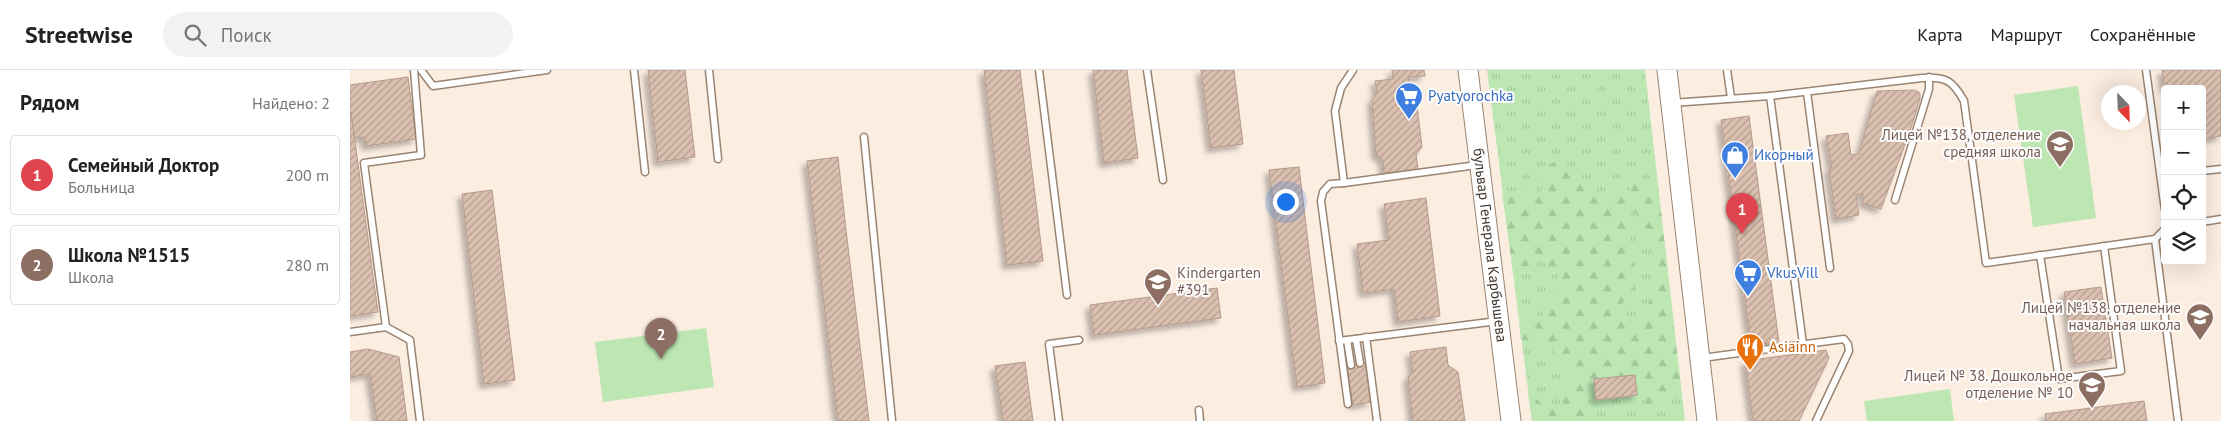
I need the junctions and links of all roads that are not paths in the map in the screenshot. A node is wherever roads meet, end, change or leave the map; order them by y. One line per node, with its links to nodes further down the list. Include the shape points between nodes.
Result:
1 (414, 70): 37 (lane, via 421,155 364,163)
2 (547, 70): 12 (lane, via 433,86)
3 (634, 70): 23 (lane)
4 (710, 70): 19 (lane)
5 (1039, 70): 35 (lane)
6 (1147, 70): 25 (lane)
7 (1353, 70): 26 (lane, via 1341,88 1335,112)
8 (1468, 70): 20 (street, бульвар Генерала Карбышева)
9 (1667, 70): 17 (street)
10 (1728, 70): 16 (lane)
11 (2146, 70): 24 (lane)
12 (425, 72)
13 (1929, 77): 14 (lane); 27 (lane, via 1929,89); 33 (lane, via 1955,86 1964,101 1986,263)
14 (1807, 92): 15 (lane); 34 (lane)
15 (1770, 96): 16 (lane); 44 (lane)
16 (1731, 98): 17 (lane)
17 (1670, 103): 45 (street)
18 (864, 137): 51 (lane)
19 (718, 159)
20 (1480, 165): 26 (lane); 36 (street, бульвар Генерала Карбышева)
21 (2221, 168): 22 (lane)
22 (2206, 170)
23 (645, 172)
24 (2163, 175)
25 (1163, 180)
26 (1344, 183): 43 (lane, via 1330,184 1321,201)
27 (1895, 200)
28 (2221, 219): 29 (lane)
29 (2206, 221)
30 (2161, 233): 31 (lane)
31 (2155, 239): 32 (lane); 58 (lane)
32 (2104, 246): 33 (lane); 33 (lane, via 2121,371 2059,379)
33 (2040, 255)
34 (1830, 268)
35 (1067, 296)
36 (1499, 320): 39 (lane); 55 (street, бульвар Генерала Карбышева)
37 (386, 327): 38 (lane); 50 (lane, via 410,340)
38 (350, 332)
39 (1366, 337): 40 (lane); 54 (lane)
40 (1356, 339): 42 (lane); 46 (lane)
41 (1079, 340): 52 (lane, via 1049,344)
42 (1347, 340): 43 (lane); 47 (lane)
43 (1339, 341): 48 (lane)
44 (1803, 344): 45 (lane); 57 (lane, via 1841,339 1847,341 1849,348)
45 (1700, 358): 56 (street)
46 (1360, 363)
47 (1352, 364)
48 (1348, 404)
49 (1199, 410): 53 (lane)
50 (420, 421)
51 (892, 421)
52 (1059, 421)
53 (1200, 421)
54 (1377, 421)
55 (1511, 421)
56 (1707, 421)
57 (1816, 421)
58 (2178, 421)

